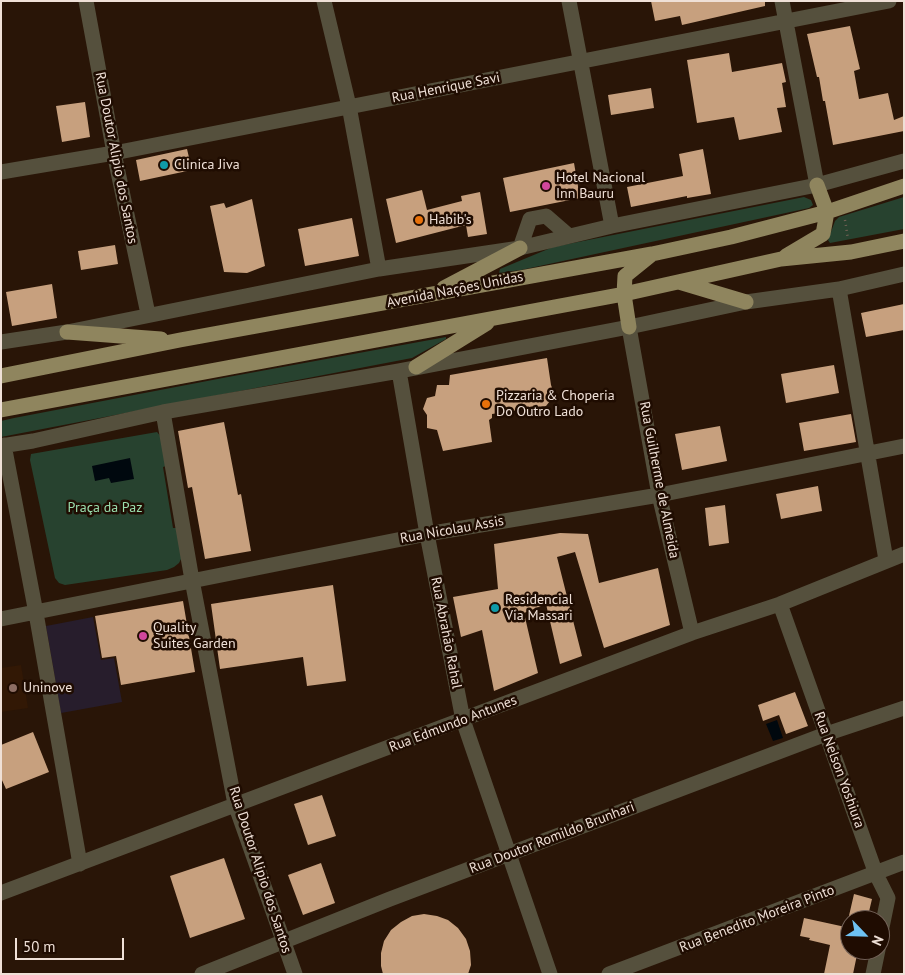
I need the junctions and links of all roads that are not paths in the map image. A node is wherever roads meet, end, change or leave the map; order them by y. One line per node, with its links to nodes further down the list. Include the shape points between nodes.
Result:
1 (86, 1): 9 (street, Rua Doutor Alipio dos Santos)
2 (324, 1): 8 (street)
3 (569, 1): 7 (street)
4 (782, 1): 6 (street)
5 (889, 1): 6 (street, Rua Henrique Savi)
6 (786, 21): 7 (street, Rua Henrique Savi); 12 (street)
7 (581, 62): 8 (street, Rua Henrique Savi); 15 (street)
8 (349, 106): 9 (street, Rua Henrique Savi); 21 (street)
9 (114, 153): 11 (street, Rua Henrique Savi); 28 (street, Rua Doutor Alipio dos Santos)
10 (904, 161): 12 (street)
11 (1, 172)
12 (817, 185): 14 (main road); 15 (street)
13 (904, 186): 14 (main road, Avenida Nações Unidas)
14 (827, 212): 19 (main road, Avenida Nações Unidas); 20 (main road, via 823,234)
15 (612, 226): 16 (street)
16 (569, 236): 18 (street); 18 (street, via 546,216 530,219)
17 (904, 241): 20 (main road, via 851,252)
18 (520, 248): 21 (street); 26 (main road)
19 (652, 254): 25 (main road, via 625,276); 26 (main road, Avenida Nações Unidas)
20 (781, 259): 23 (main road)
21 (379, 270): 28 (street)
22 (904, 274): 24 (street)
23 (677, 282): 25 (main road); 27 (main road)
24 (839, 289): 27 (street); 41 (street)
25 (624, 294): 29 (main road); 30 (main road)
26 (431, 295): 32 (main road, Avenida Nações Unidas)
27 (746, 302): 30 (street)
28 (148, 314): 31 (street)
29 (494, 318): 34 (main road); 37 (main road)
30 (630, 327): 34 (street); 42 (street, Rua Guilherme de Almeida)
31 (67, 332): 32 (main road); 33 (street)
32 (180, 340): 36 (main road, Avenida Nações Unidas)
33 (1, 342)
34 (416, 367): 35 (street)
35 (399, 370): 38 (street); 43 (street, Rua Abrahão Rahal)
36 (1, 376)
37 (1, 410)
38 (163, 412): 39 (street); 46 (street, Rua Doutor Alipio dos Santos)
39 (3, 446): 48 (street)
40 (904, 446): 41 (street, Rua Nicolau Assis)
41 (868, 454): 42 (street, Rua Nicolau Assis); 45 (street)
42 (659, 495): 43 (street, Rua Nicolau Assis); 50 (street, Rua Guilherme de Almeida)
43 (426, 534): 46 (street, Rua Nicolau Assis); 52 (street, Rua Abrahão Rahal)
44 (904, 554): 45 (street, Rua Edmundo Antunes)
45 (886, 560): 47 (street, Rua Edmundo Antunes)
46 (192, 580): 48 (street, Rua Nicolau Assis); 54 (street, Rua Doutor Alipio dos Santos)
47 (780, 604): 50 (street, Rua Edmundo Antunes); 53 (street, Rua Nelson Yoshiura)
48 (36, 613): 49 (street, Rua Nicolau Assis); 57 (street)
49 (1, 619)
50 (692, 633): 52 (street, Rua Edmundo Antunes)
51 (904, 708): 53 (street, Rua Doutor Romildo Brunhari)
52 (463, 720): 54 (street, Rua Edmundo Antunes); 55 (street, Rua Abrahão Rahal)
53 (826, 734): 55 (street, Rua Doutor Romildo Brunhari); 58 (street, Rua Nelson Yoshiura)
54 (236, 804): 57 (street, Rua Edmundo Antunes); 61 (street, Rua Doutor Alipio dos Santos)
55 (509, 854): 61 (street, Rua Doutor Romildo Brunhari); 65 (street, Rua Abrahão Rahal)
56 (904, 862): 58 (street, Rua Benedito Moreira Pinto)
57 (80, 864): 59 (street, Rua Edmundo Antunes)
58 (876, 874): 60 (street, Rua Nelson Yoshiura, via 888,898); 66 (street, Rua Benedito Moreira Pinto)
59 (1, 893)
60 (886, 910)
61 (283, 941): 63 (street, Rua Doutor Romildo Brunhari); 64 (street, Rua Doutor Alipio dos Santos)
62 (876, 960): 67 (street)
63 (202, 974)
64 (295, 974)
65 (550, 974)
66 (609, 974)
67 (873, 974)

